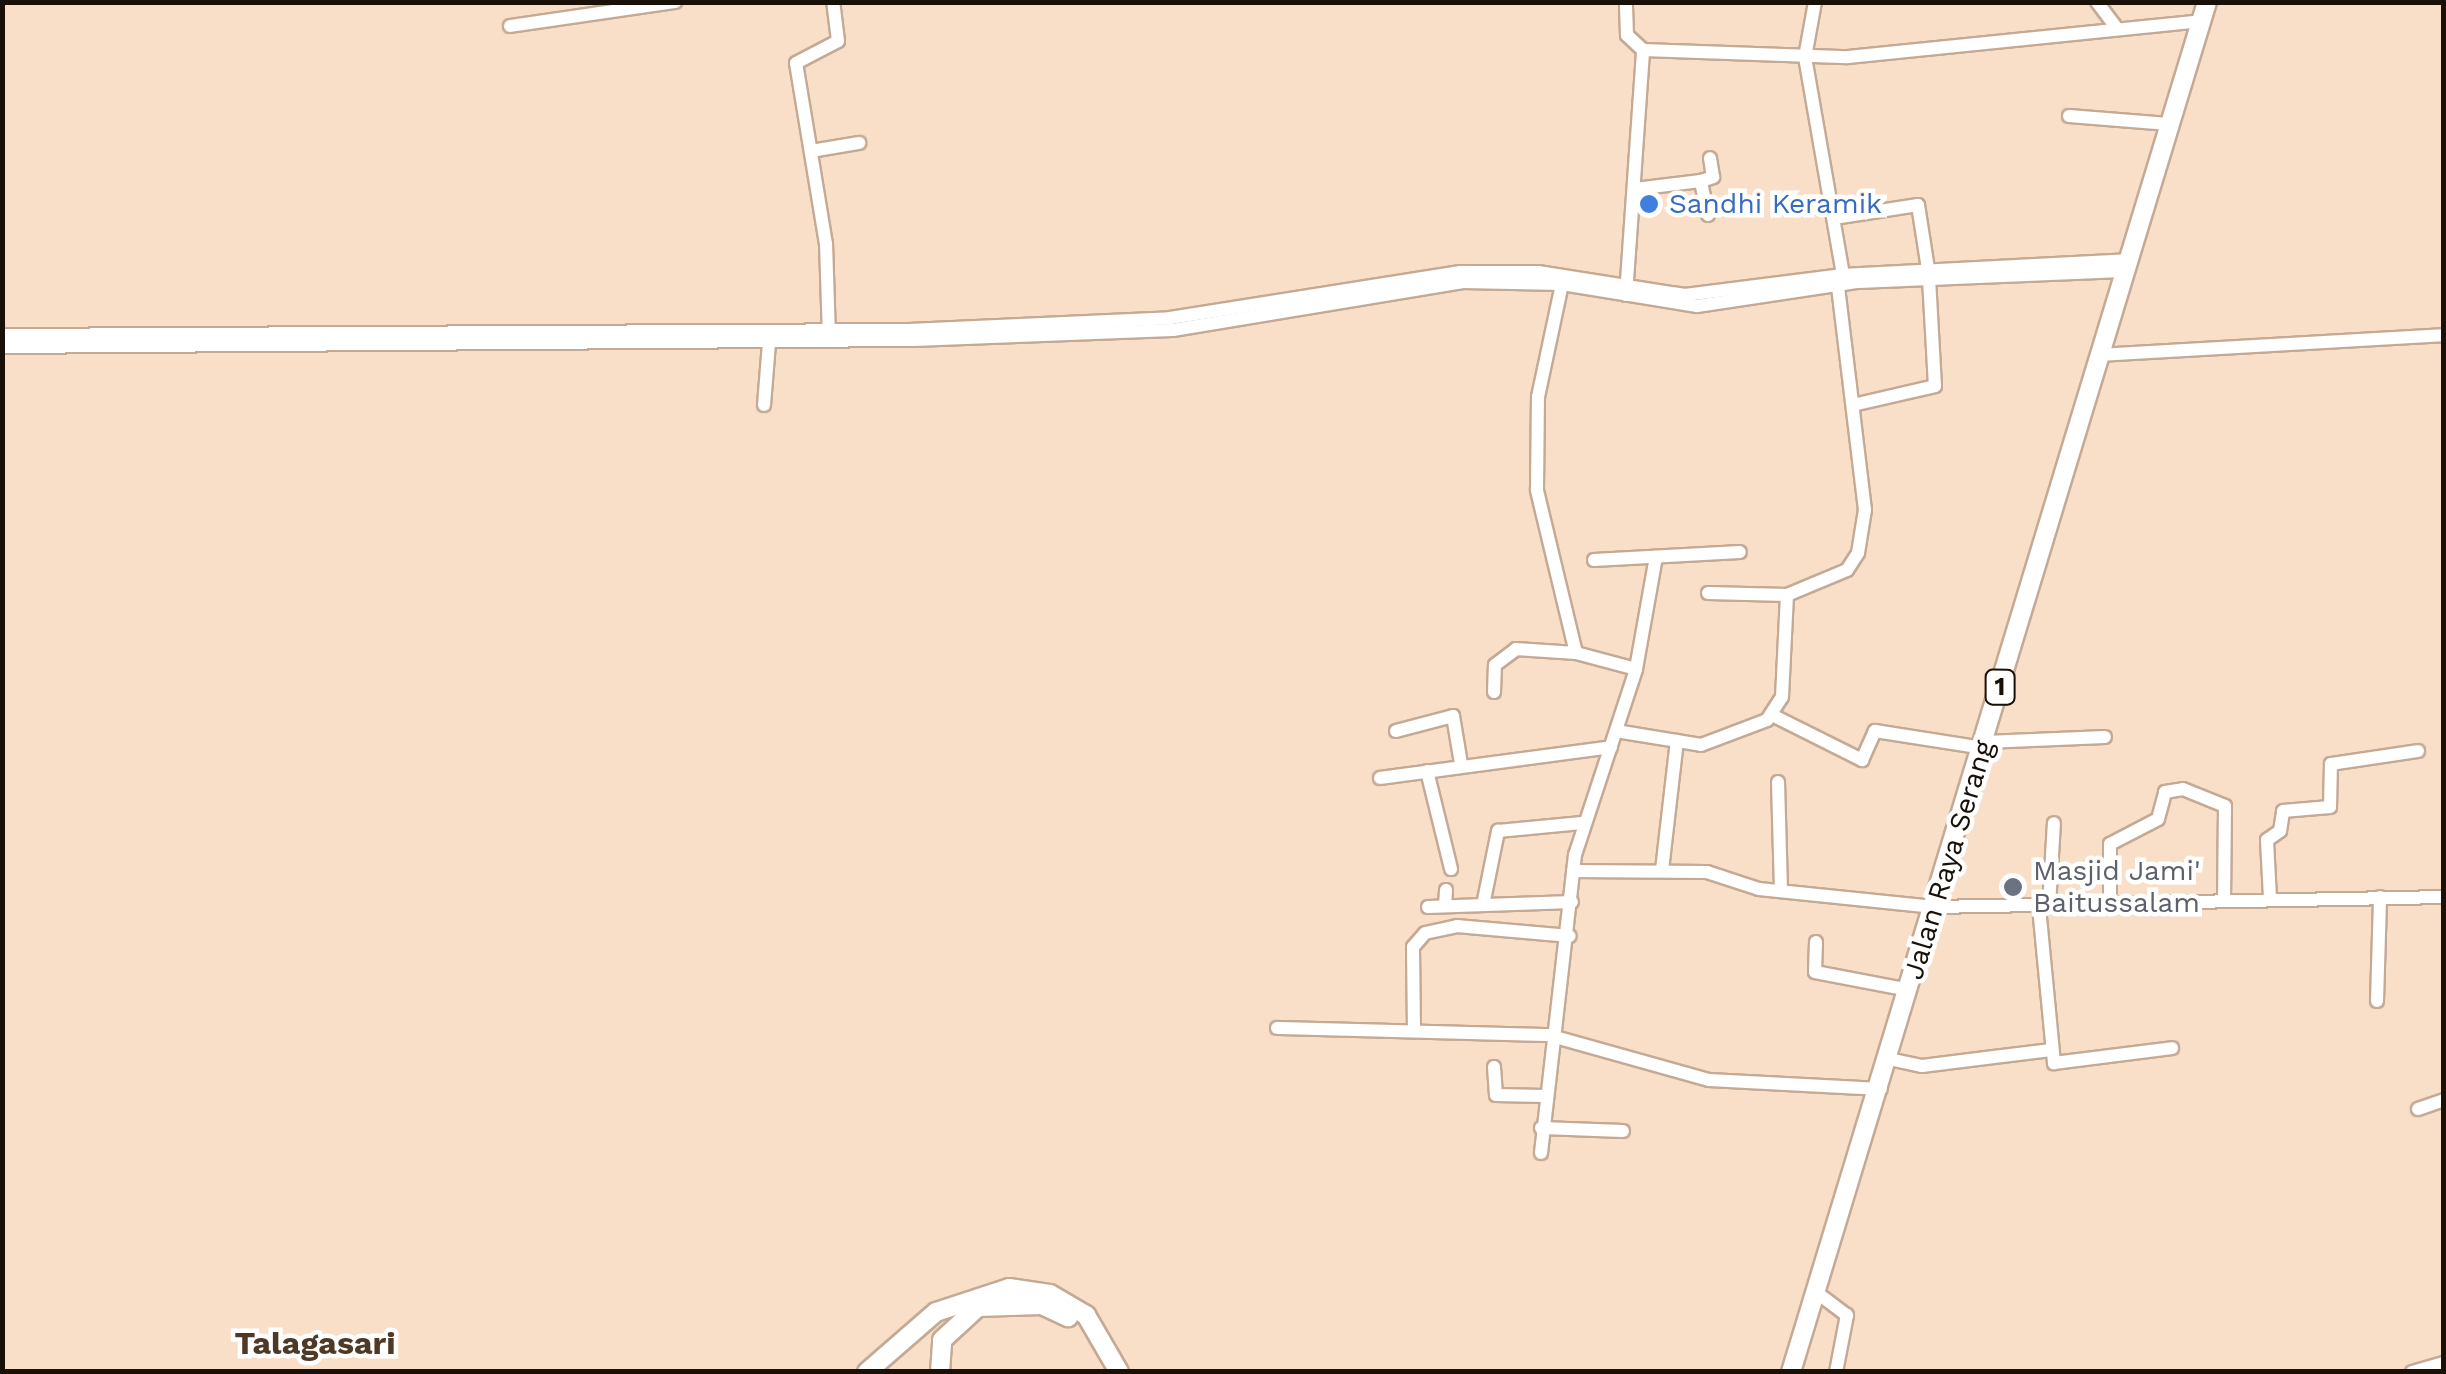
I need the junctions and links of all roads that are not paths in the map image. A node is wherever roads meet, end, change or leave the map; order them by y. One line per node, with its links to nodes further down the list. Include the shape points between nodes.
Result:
1 (599, 2): 8 (street)
2 (675, 2): 8 (street)
3 (833, 2): 16 (street, via 838,41 796,63)
4 (1626, 2): 11 (street, via 1627,36)
5 (1816, 2): 12 (street)
6 (2098, 2): 10 (street)
7 (2204, 12): 10 (street); 14 (highway, Jalan Raya Serang / 1)
8 (602, 18): 9 (street)
9 (510, 26)
10 (2117, 29): 12 (street)
11 (1643, 50): 12 (street); 19 (street)
12 (1805, 57): 21 (street)
13 (2069, 116): 14 (street)
14 (2168, 124): 22 (highway, Jalan Raya Serang / 1)
15 (859, 142): 16 (street)
16 (811, 151): 28 (street)
17 (1710, 158): 18 (street, via 1712,177)
18 (1701, 181): 19 (street); 20 (street)
19 (1635, 189): 26 (street)
20 (1708, 216)
21 (1834, 218): 23 (street, via 1918,205); 24 (street)
22 (2124, 266): 23 (street); 32 (highway, Jalan Raya Serang / 1)
23 (1928, 274): 24 (street); 34 (street, via 1935,386)
24 (1839, 278): 26 (street, via 1719,298); 34 (street)
25 (1562, 284): 26 (street); 28 (street, via 1444,284 1173,330); 40 (street, via 1538,397 1535,476)
26 (1626, 292): 28 (street, via 1538,272 1460,272 1170,318)
27 (2, 335): 28 (street)
28 (829, 335): 30 (street)
29 (2444, 335): 32 (street)
30 (769, 343): 31 (street); 33 (street)
31 (2, 347)
32 (2100, 355): 48 (highway, Jalan Raya Serang / 1)
33 (764, 404)
34 (1853, 405): 39 (street, via 1865,510 1858,553 1847,570)
35 (1740, 552): 36 (street)
36 (1656, 557): 37 (street); 41 (street)
37 (1594, 560)
38 (1708, 593): 39 (street)
39 (1787, 594): 43 (street, via 1782,697)
40 (1576, 653): 41 (street); 42 (street, via 1516,649 1495,665)
41 (1636, 669): 45 (street)
42 (1494, 692)
43 (1772, 715): 47 (street, via 1720,742); 48 (street, via 1862,760 1876,731)
44 (1396, 730): 51 (street, via 1452,716)
45 (1622, 732): 47 (street); 49 (street)
46 (2104, 737): 48 (street)
47 (1676, 741): 58 (street)
48 (1984, 745): 72 (highway, Jalan Raya Serang / 1)
49 (1611, 747): 51 (street); 55 (street)
50 (2418, 752): 64 (street, via 2334,763 2328,810 2283,811 2280,831 2267,840)
51 (1461, 764): 52 (street)
52 (1427, 771): 53 (street); 57 (street)
53 (1380, 778)
54 (1778, 782): 61 (street)
55 (1582, 823): 59 (street); 67 (street, via 1498,831)
56 (2054, 824): 71 (street)
57 (1451, 869)
58 (1662, 870): 59 (street); 61 (street)
59 (1573, 871): 66 (street)
60 (1446, 890): 68 (street)
61 (1781, 891): 72 (street)
62 (2380, 897): 63 (street); 64 (street); 76 (street)
63 (2444, 897)
64 (2270, 898): 65 (street)
65 (2224, 901): 69 (street); 69 (street, via 2225,806 2183,789 2165,792 2158,820 2110,844)
66 (1572, 902): 67 (street); 73 (street)
67 (1483, 904): 68 (street)
68 (1446, 905): 70 (street)
69 (2110, 905): 71 (street)
70 (1428, 907)
71 (2044, 907): 72 (street); 81 (street)
72 (1934, 908): 75 (highway, Jalan Raya Serang / 1)
73 (1570, 936): 78 (street, via 1457,926 1426,933 1413,947); 79 (street)
74 (1816, 942): 75 (street, via 1814,972)
75 (1909, 990): 82 (highway, Jalan Raya Serang / 1)
76 (2377, 1001)
77 (1277, 1028): 78 (street)
78 (1414, 1031): 79 (street)
79 (1548, 1035): 84 (street, via 1698,1078); 85 (street)
80 (2172, 1048): 81 (street, via 2057,1066)
81 (2052, 1050): 82 (street, via 1922,1066)
82 (1889, 1059): 84 (highway, Jalan Raya Serang / 1)
83 (1494, 1066): 85 (street, via 1496,1095)
84 (1880, 1089): 91 (highway, Jalan Raya Serang / 1)
85 (1544, 1096): 88 (street)
86 (2444, 1100): 87 (street)
87 (2418, 1109)
88 (1542, 1128): 89 (street); 90 (street)
89 (1623, 1131)
90 (1541, 1152)
91 (1816, 1292): 97 (highway, Jalan Raya Serang / 1); 98 (street, via 1846,1314)
92 (2444, 1363): 99 (street)
93 (866, 1372): 96 (highway, via 936,1312 1009,1288 1050,1294 1086,1316)
94 (940, 1372): 95 (highway, via 942,1340 958,1318 1012,1302 1078,1322)
95 (1108, 1372)
96 (1118, 1372)
97 (1791, 1372)
98 (1836, 1372)
99 (2412, 1372)

